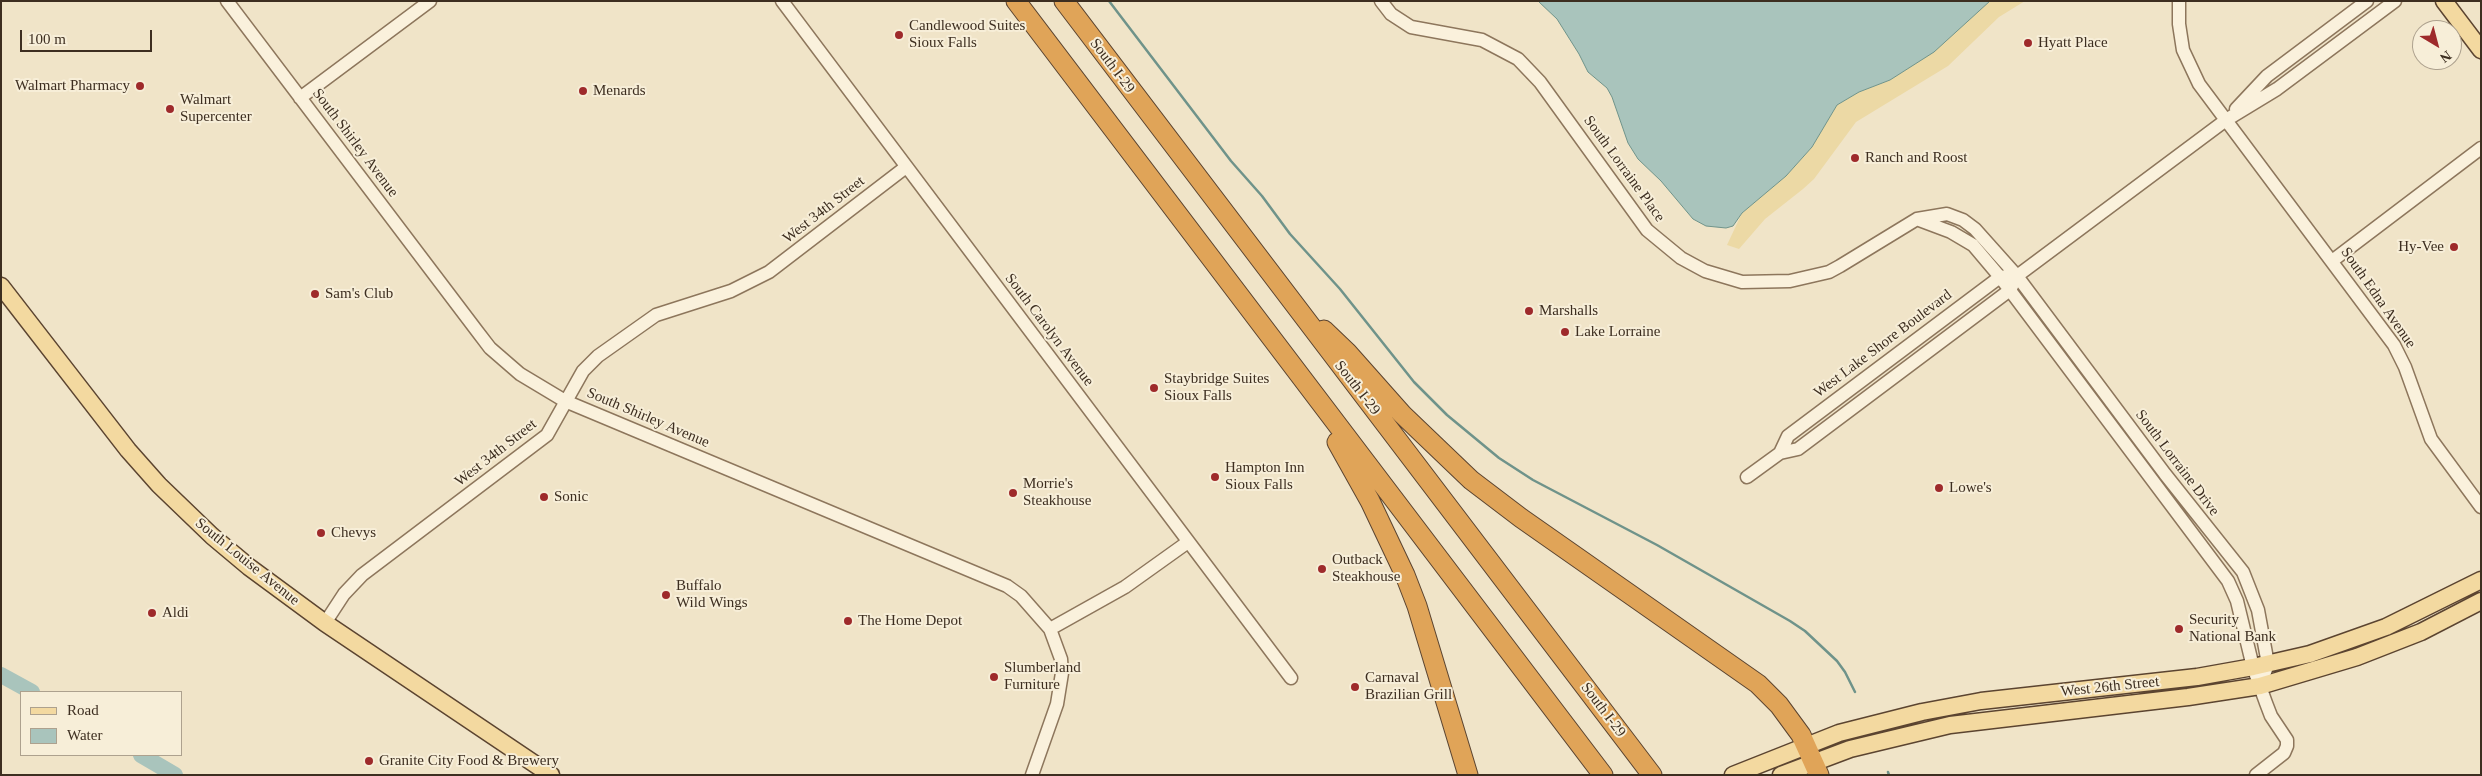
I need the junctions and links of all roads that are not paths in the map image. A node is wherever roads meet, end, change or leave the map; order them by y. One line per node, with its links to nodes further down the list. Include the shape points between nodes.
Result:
1 (227, 1): 12 (street, South Shirley Avenue)
2 (430, 1): 12 (street)
3 (782, 1): 15 (street, South Carolyn Avenue)
4 (1016, 1): 23 (highway)
5 (1064, 1): 22 (highway, South I-29)
6 (1381, 1): 16 (street, South Lorraine Place, via 1391,14 1411,27 1482,40 1518,59 1540,82 1647,230 1680,258 1705,271 1757,283 1813,276 1840,266)
7 (2180, 1): 13 (street, South Edna Avenue, via 2180,35 2188,64)
8 (2367, 1): 13 (street, via 2267,76)
9 (2394, 1): 13 (street, via 2277,89)
10 (2444, 1): 11 (main road)
11 (2481, 50)
12 (300, 98): 24 (street, South Shirley Avenue, via 490,348 520,374)
13 (2226, 120): 17 (street, South Edna Avenue); 18 (street)
14 (2481, 148): 17 (street)
15 (906, 167): 24 (street, West 34th Street, via 763,276 731,291 656,315 635,329 593,360); 28 (street, South Carolyn Avenue)
16 (1917, 219): 18 (street, South Lorraine Place, via 1947,214 1963,220 1989,242); 19 (street, via 1951,232 1973,245)
17 (2332, 260): 27 (street, South Edna Avenue, via 2394,345 2406,367 2430,439)
18 (2016, 276): 19 (street); 21 (street, West Lake Shore Boulevard); 35 (street, South Lorraine Drive, via 2243,572 2258,610)
19 (2000, 277): 21 (street, South Lorraine Drive); 25 (street, West Lake Shore Boulevard, via 1788,436)
20 (1, 286): 32 (main road, South Louise Avenue, via 108,426 159,485 229,550)
21 (2010, 290): 25 (street, West Lake Shore Boulevard, via 1798,449); 35 (street, South Lorraine Drive, via 2228,581)
22 (1290, 300): 38 (highway, via 1336,340 1402,414 1465,475 1521,518 1748,675 1779,705); 43 (highway, South I-29)
23 (1281, 352): 41 (highway, via 1356,476 1401,567 1417,606); 42 (highway)
24 (565, 401): 32 (street, West 34th Street, via 547,436 362,575 344,594); 33 (street, South Shirley Avenue, via 1007,586 1022,596)
25 (1780, 453): 26 (street, West Lake Shore Boulevard)
26 (1747, 477)
27 (2481, 507)
28 (1188, 542): 33 (street, via 1121,590); 36 (street, South Carolyn Avenue)
29 (2481, 580): 35 (main road, West 26th Street, via 2386,627 2332,647)
30 (2481, 592): 34 (main road)
31 (2481, 601): 34 (main road, West 26th Street)
32 (325, 623): 39 (main road, South Louise Avenue)
33 (1050, 629): 40 (street, South Shirley Avenue, via 1061,659 1061,687)
34 (2402, 640): 37 (main road, West 26th Street, via 2326,668)
35 (2261, 666): 37 (street); 38 (main road, West 26th Street, via 2197,677 1950,706 1867,725)
36 (1290, 678)
37 (2260, 686): 38 (main road, West 26th Street, via 1950,725); 46 (street, via 2287,746 2280,756)
38 (1813, 760): 44 (main road, West 26th Street); 45 (main road, West 26th Street)
39 (551, 775)
40 (1032, 775)
41 (1468, 775)
42 (1603, 775)
43 (1652, 775)
44 (1733, 775)
45 (1781, 775)
46 (2256, 775)

